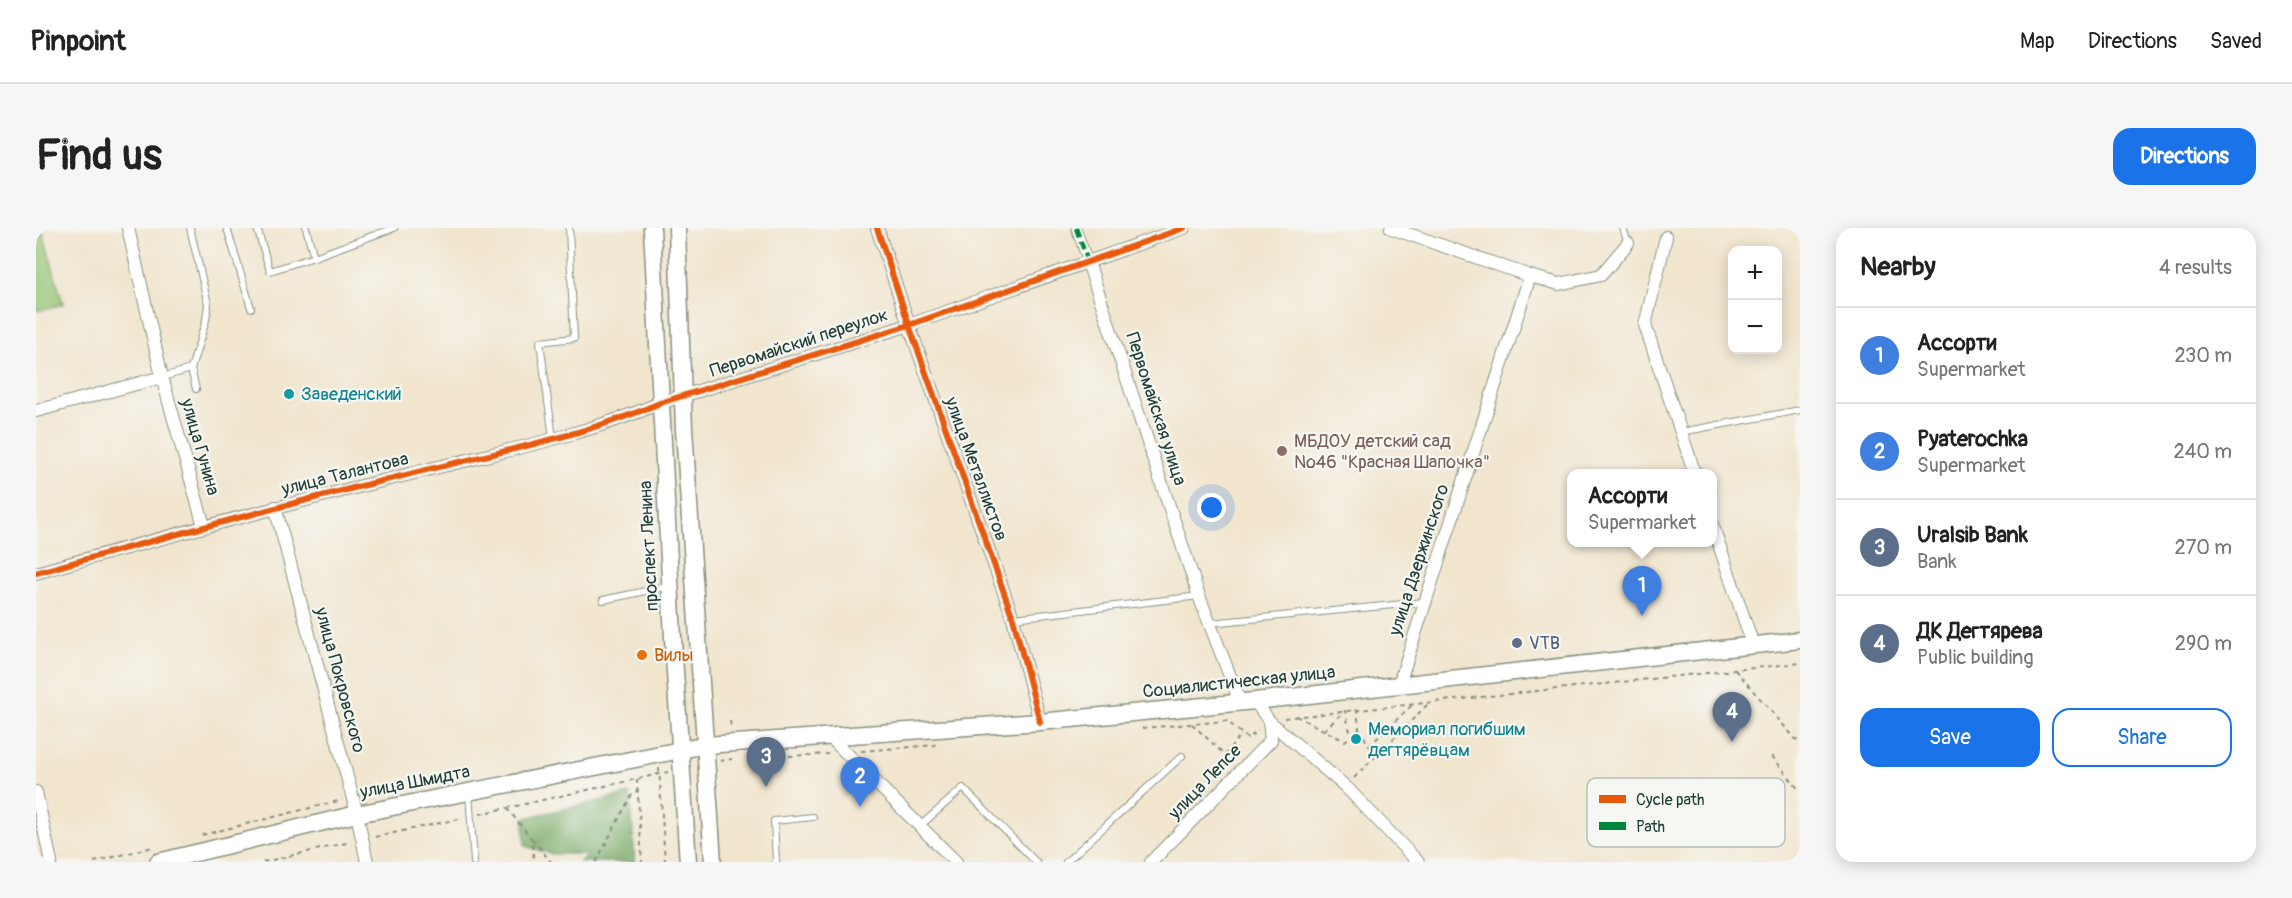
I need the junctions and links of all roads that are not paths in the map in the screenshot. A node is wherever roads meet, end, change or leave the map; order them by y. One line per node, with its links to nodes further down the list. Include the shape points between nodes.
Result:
1 (128, 228): 23 (street, улица Гунина)
2 (190, 228): 22 (lane, via 208,304)
3 (227, 228): 20 (lane)
4 (257, 228): 17 (lane, via 270,271)
5 (306, 228): 17 (lane)
6 (394, 228): 17 (lane)
7 (569, 228): 30 (lane, via 574,338 540,342)
8 (652, 228): 26 (main road, проспект Ленина)
9 (677, 228): 25 (main road)
10 (877, 228): 21 (street, улица Металлистов)
11 (1076, 228): 18 (street, Первомайская улица)
12 (1184, 228): 18 (street, Первомайский переулок)
13 (1391, 228): 19 (street)
14 (1623, 228): 16 (lane)
15 (1666, 232): 29 (street, via 1645,325)
16 (1628, 243): 19 (street, via 1601,275 1559,284)
17 (314, 257)
18 (1088, 262): 21 (street, Первомайский переулок); 37 (street, Первомайская улица)
19 (1530, 276): 39 (street, улица Дзержинского)
20 (251, 308)
21 (909, 325): 25 (street, Первомайский переулок); 40 (street, улица Металлистов)
22 (191, 369): 23 (lane); 24 (lane)
23 (162, 377): 28 (street); 33 (street, улица Гунина)
24 (196, 389)
25 (683, 396): 26 (street, Первомайский переулок); 49 (main road)
26 (660, 403): 30 (street, улица Талантова); 36 (main road, проспект Ленина)
27 (1800, 410): 29 (lane)
28 (36, 411)
29 (1681, 432): 31 (street)
30 (553, 438): 32 (street, улица Талантова)
31 (1693, 469)
32 (275, 507): 33 (street, улица Талантова); 54 (street, улица Покровского)
33 (204, 526): 35 (street, улица Талантова)
34 (1717, 536): 43 (street)
35 (36, 573)
36 (671, 585): 38 (lane); 50 (main road, проспект Ленина)
37 (1199, 596): 40 (lane); 41 (street, Первомайская улица)
38 (603, 600)
39 (1424, 602): 41 (lane); 44 (street, улица Дзержинского)
40 (1013, 618): 47 (street, улица Металлистов)
41 (1210, 623): 45 (street, Первомайская улица)
42 (1800, 640): 43 (main road, Социалистическая улица)
43 (1753, 645): 44 (main road, Социалистическая улица)
44 (1399, 684): 45 (main road, Социалистическая улица)
45 (1248, 702): 46 (street, Первомайская улица); 47 (main road, Социалистическая улица)
46 (1269, 721): 67 (street, улица Лепсе, via 1271,740); 68 (street, Первомайская улица, via 1346,787)
47 (1040, 722): 48 (main road, Социалистическая улица)
48 (829, 736): 49 (main road, Социалистическая улица); 56 (street)
49 (706, 745): 50 (main road, Социалистическая улица); 62 (main road)
50 (681, 748): 52 (main road, улица Шмидта); 61 (main road, проспект Ленина)
51 (1182, 756): 66 (lane)
52 (469, 791): 54 (main road, улица Шмидта); 60 (lane)
53 (36, 792): 57 (street)
54 (357, 814): 58 (main road, улица Шмидта); 59 (street, улица Покровского)
55 (813, 817): 63 (lane, via 774,821)
56 (920, 826): 64 (street); 65 (lane, via 963,788)
57 (51, 862)
58 (158, 862)
59 (367, 862)
60 (474, 862)
61 (688, 862)
62 (712, 862)
63 (776, 862)
64 (956, 862)
65 (1036, 862)
66 (1066, 862)
67 (1151, 862)
68 (1418, 862)

